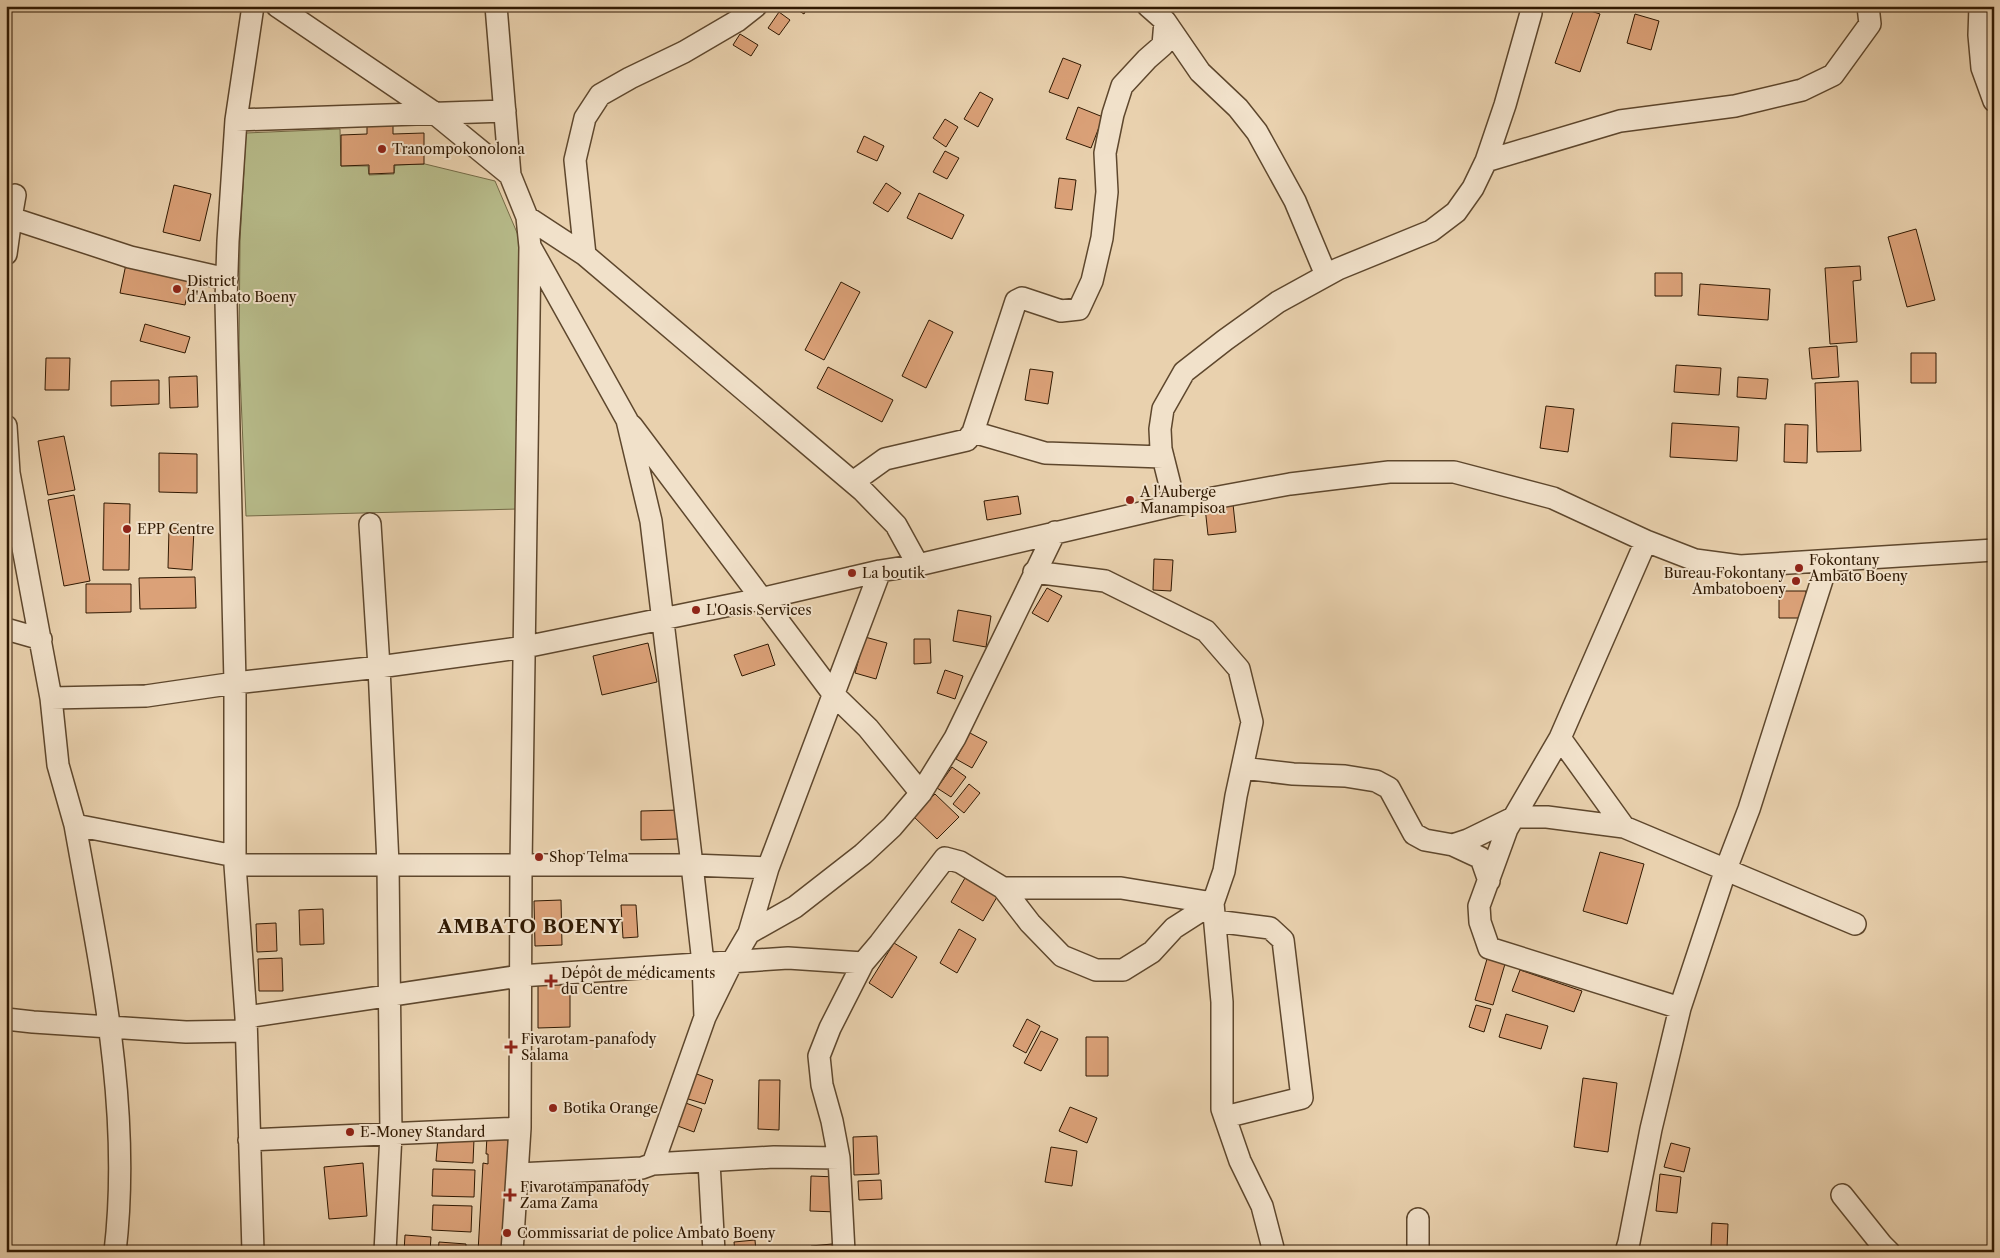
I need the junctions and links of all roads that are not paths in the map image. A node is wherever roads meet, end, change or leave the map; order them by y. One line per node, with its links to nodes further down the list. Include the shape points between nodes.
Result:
1 (253, 6): 13 (street)
2 (277, 6): 12 (street)
3 (496, 6): 11 (street)
4 (756, 6): 21 (street, via 738,21 600,96 585,118 575,160)
5 (1148, 6): 9 (street)
6 (1531, 6): 14 (street, via 1505,106)
7 (1868, 6): 14 (street, via 1870,24 1834,75 1802,90 1734,106 1620,121)
8 (1980, 6): 10 (street, via 1982,68)
9 (1165, 21): 22 (street, via 1200,72 1238,108 1257,132 1295,202); 26 (street, via 1163,45 1122,86 1113,114 1105,153 1102,238 1092,281 1079,309 1061,311 1022,298 1016,301)
10 (1994, 101)
11 (505, 111): 12 (street); 15 (street)
12 (433, 112): 13 (street); 15 (street)
13 (236, 120): 23 (street)
14 (1486, 161): 22 (street, via 1456,212 1431,231)
15 (510, 175): 17 (street)
16 (14, 195): 18 (street)
17 (527, 217): 19 (street); 21 (street)
18 (11, 218): 20 (street); 23 (street, via 130,257)
19 (530, 247): 24 (street); 42 (street)
20 (6, 254)
21 (585, 255): 28 (street)
22 (1326, 275): 27 (street, via 1278,302 1184,372 1163,409 1160,428)
23 (227, 279): 44 (street)
24 (627, 420): 38 (street); 39 (street, via 651,521)
25 (6, 426): 41 (street, via 9,473)
26 (973, 432): 27 (street, via 1045,453); 28 (street, via 967,440 885,459)
27 (1163, 456): 29 (street)
28 (853, 482): 35 (street, via 896,525)
29 (1175, 505): 31 (street); 32 (street, via 1290,484 1389,472 1454,472 1553,498)
30 (370, 524): 43 (street)
31 (1055, 532): 35 (street); 37 (street)
32 (1646, 541): 34 (street, via 1695,560 1740,566); 47 (street)
33 (1994, 550): 34 (street)
34 (1828, 562): 59 (street, via 1749,809)
35 (918, 565): 36 (street)
36 (880, 571): 38 (street); 45 (street)
37 (1034, 572): 48 (street, via 1105,580 1206,631 1239,669 1252,722); 49 (street, via 955,738)
38 (760, 599): 39 (street); 45 (street)
39 (662, 619): 42 (street); 56 (street)
40 (6, 629): 41 (street)
41 (41, 639): 46 (street)
42 (525, 647): 43 (street); 57 (street)
43 (379, 667): 44 (street); 55 (street)
44 (235, 683): 46 (street, via 146,696); 54 (street)
45 (834, 695): 49 (street, via 868,728); 58 (street)
46 (52, 698): 51 (street, via 58,765)
47 (1560, 738): 50 (street); 52 (street)
48 (1242, 768): 53 (street, via 1376,781 1389,788 1414,834 1425,840); 62 (street)
49 (921, 793): 64 (street, via 863,854 795,907)
50 (1514, 817): 52 (street, via 1547,817); 53 (street); 60 (street)
51 (75, 825): 54 (street); 74 (street)
52 (1624, 827): 59 (street)
53 (1453, 844): 60 (street, via 1481,858)
54 (235, 860): 55 (street); 73 (street)
55 (388, 864): 57 (street); 69 (street)
56 (692, 865): 57 (street); 58 (street); 67 (street)
57 (521, 866): 68 (street)
58 (768, 868): 64 (street)
59 (1726, 869): 63 (street); 70 (street)
60 (1488, 881): 70 (street, via 1479,906 1480,922 1489,948)
61 (1004, 888): 62 (street, via 1121,888); 62 (street, via 1030,923 1062,956 1096,970 1123,970 1152,952 1174,928); 66 (street, via 960,862 945,858)
62 (1214, 912): 75 (street, via 1222,1002 1222,1109); 75 (street, via 1270,928 1282,940 1302,1098)
63 (1855, 924)
64 (749, 934): 65 (street)
65 (732, 962): 66 (street, via 788,958); 67 (street); 71 (street)
66 (863, 963): 79 (street, via 819,1056 822,1085)
67 (702, 964): 68 (street); 71 (street)
68 (520, 976): 69 (street); 76 (street)
69 (391, 995): 73 (street); 77 (street)
70 (1680, 1008): 85 (street, via 1651,1128)
71 (705, 1018): 81 (street)
72 (6, 1019): 74 (street)
73 (246, 1024): 74 (street, via 186,1032); 78 (street)
74 (110, 1027): 86 (street, via 120,1130)
75 (1225, 1117): 92 (street, via 1240,1161 1262,1206)
76 (520, 1128): 77 (street); 82 (street)
77 (391, 1134): 78 (street); 88 (street)
78 (249, 1140): 87 (street)
79 (839, 1158): 80 (street, via 774,1157); 91 (street)
80 (709, 1162): 81 (street); 90 (street)
81 (653, 1164): 82 (street, via 642,1168)
82 (518, 1174): 89 (street)
83 (1842, 1195): 94 (street)
84 (1418, 1219): 93 (street)
85 (1630, 1248)
86 (115, 1252)
87 (252, 1252)
88 (385, 1252)
89 (512, 1252)
90 (714, 1252)
91 (844, 1252)
92 (1274, 1252)
93 (1418, 1252)
94 (1889, 1252)

